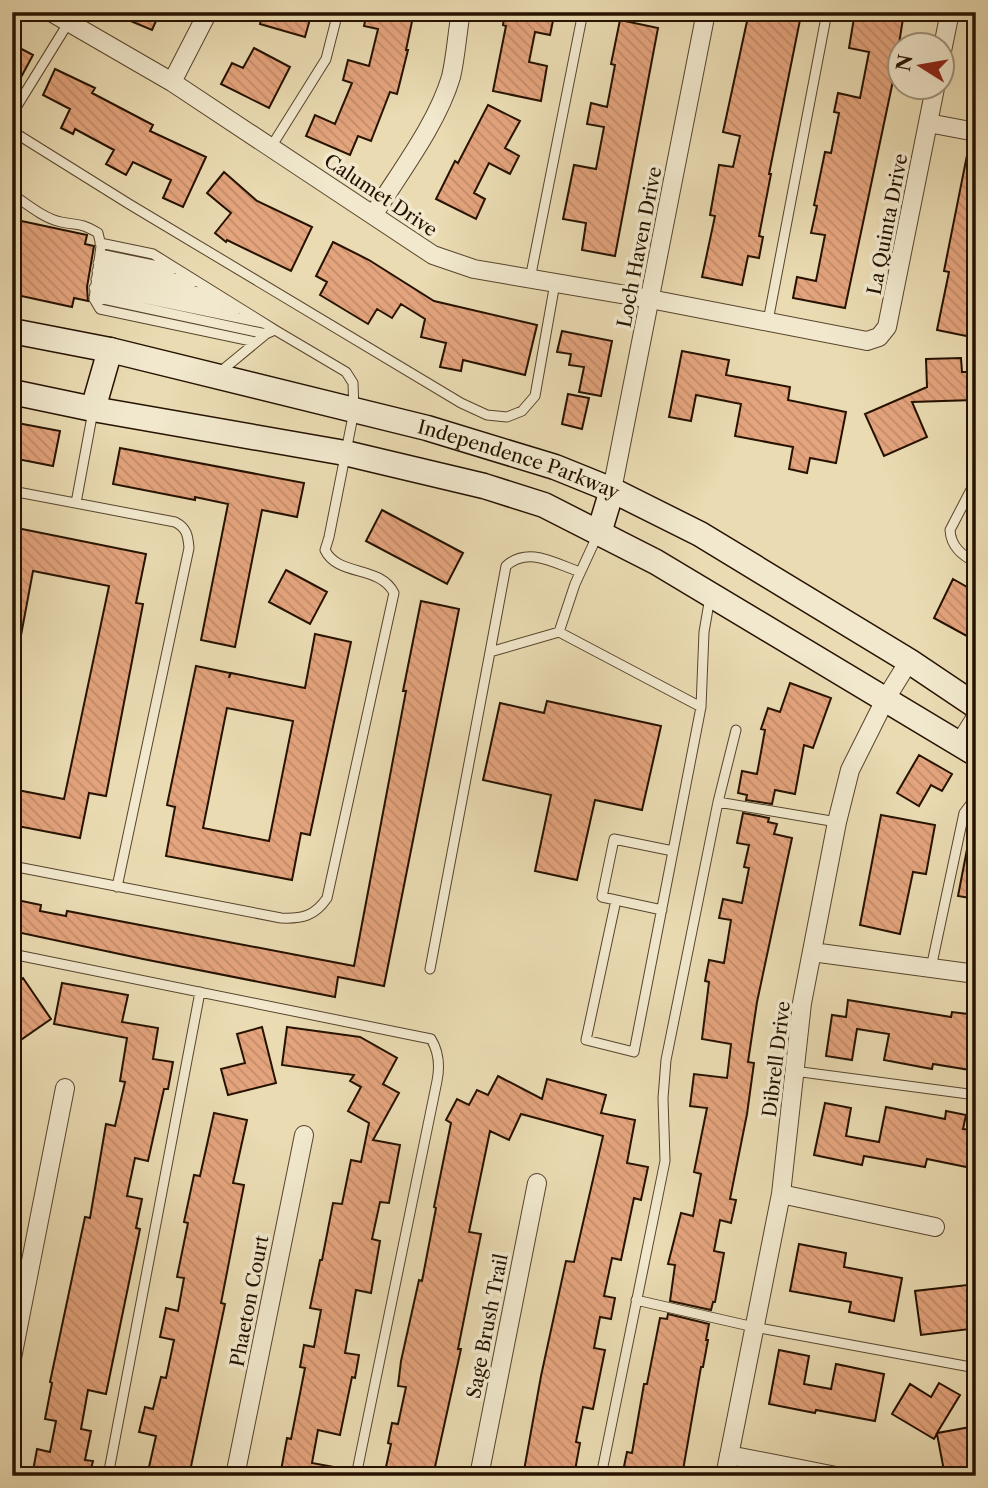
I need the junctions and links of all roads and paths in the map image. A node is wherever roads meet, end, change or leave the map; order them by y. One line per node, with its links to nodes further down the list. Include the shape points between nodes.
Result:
1 (51, 12): 9 (street, Calumet Drive)
2 (208, 12): 11 (street)
3 (338, 12): 17 (lane, via 326,60)
4 (461, 12): 19 (street, via 444,96)
5 (583, 12): 23 (lane)
6 (706, 12): 27 (street, Loch Haven Drive)
7 (827, 12): 29 (lane)
8 (950, 12): 10 (street)
9 (72, 18): 11 (street, Calumet Drive); 13 (lane)
10 (946, 32)
11 (172, 82): 17 (street, Calumet Drive)
12 (932, 102): 14 (street, La Quinta Drive)
13 (12, 114)
14 (928, 123): 16 (street); 32 (street, La Quinta Drive, via 887,327 875,339)
15 (12, 131): 24 (lane, via 461,403 488,415 507,417 522,411 535,396)
16 (976, 132)
17 (271, 147): 19 (street, Calumet Drive)
18 (12, 194): 20 (lane, via 44,216 83,224 98,233)
19 (374, 214): 23 (street, Calumet Drive, via 433,256)
20 (100, 243): 21 (lane, via 153,254); 22 (lane)
21 (182, 271): 22 (lane); 25 (lane)
22 (96, 276): 25 (lane); 26 (lane); 28 (lane); 30 (lane); 33 (lane, via 100,309)
23 (530, 279): 24 (street, Calumet Drive)
24 (555, 283): 27 (street, Calumet Drive)
25 (203, 284): 26 (lane)
26 (225, 298): 28 (lane)
27 (650, 299): 29 (street, Calumet Drive); 41 (street, Loch Haven Drive)
28 (247, 311): 30 (lane)
29 (768, 321): 32 (street, Calumet Drive)
30 (270, 329): 33 (lane); 38 (lane, via 346,372 353,383)
31 (12, 331): 34 (main road, Independence Parkway)
32 (850, 337)
33 (256, 342): 35 (lane)
34 (110, 351): 35 (main road, Independence Parkway); 37 (main road)
35 (214, 376): 38 (main road, Independence Parkway)
36 (12, 392): 37 (main road, Independence Parkway)
37 (93, 409): 39 (main road, Independence Parkway); 43 (lane)
38 (354, 411): 39 (lane); 41 (main road, Independence Parkway, via 491,446)
39 (345, 453): 44 (main road, Independence Parkway, via 484,486 544,505); 62 (lane, via 325,550 339,565 386,580 394,604 327,898 307,917 281,918)
40 (976, 480): 45 (lane, via 950,530 961,554)
41 (611, 490): 44 (main road); 50 (main road, Independence Parkway, via 700,534)
42 (12, 491): 43 (lane)
43 (76, 503): 62 (lane, via 176,522 186,529 189,548)
44 (599, 533): 46 (lane); 47 (main road, Independence Parkway)
45 (976, 563)
46 (580, 572): 48 (lane); 49 (lane, via 530,555 516,557 506,566)
47 (710, 595): 51 (main road, Independence Parkway); 53 (lane)
48 (559, 632): 49 (lane); 53 (lane)
49 (490, 652): 68 (lane)
50 (909, 661): 51 (street, Dibrell Drive); 52 (main road, Independence Parkway)
51 (885, 700): 56 (main road, Independence Parkway); 59 (street, Dibrell Drive, via 849,770)
52 (976, 706)
53 (701, 707): 60 (lane)
54 (976, 718): 56 (street)
55 (736, 730): 58 (lane)
56 (967, 749)
57 (976, 797): 67 (lane, via 964,813)
58 (718, 802): 59 (lane); 78 (lane, via 666,1060 665,1161)
59 (837, 822): 65 (street, Dibrell Drive)
60 (673, 851): 63 (lane, via 614,839 602,897); 64 (lane)
61 (12, 866): 62 (lane)
62 (117, 887)
63 (616, 900): 64 (lane); 64 (lane, via 586,1040 634,1052)
64 (662, 910)
65 (812, 952): 67 (street); 71 (street, Dibrell Drive)
66 (12, 954): 70 (lane)
67 (931, 968): 69 (street)
68 (430, 969)
69 (976, 974)
70 (200, 992): 83 (lane); 85 (lane, via 431,1039 435,1046 437,1081)
71 (794, 1071): 73 (lane); 76 (street, Dibrell Drive)
72 (65, 1088): 80 (street)
73 (976, 1095)
74 (304, 1135): 84 (street, Phaeton Court)
75 (537, 1184): 86 (street, Sage Brush Trail)
76 (781, 1194): 77 (street); 79 (street, Dibrell Drive)
77 (935, 1227)
78 (636, 1300): 79 (lane); 87 (lane)
79 (754, 1327): 81 (lane); 82 (street, Dibrell Drive)
80 (12, 1358)
81 (976, 1368)
82 (729, 1455): 88 (street, Dibrell Drive); 89 (street)
83 (108, 1476)
84 (235, 1476)
85 (356, 1476)
86 (479, 1476)
87 (601, 1476)
88 (724, 1476)
89 (836, 1476)

